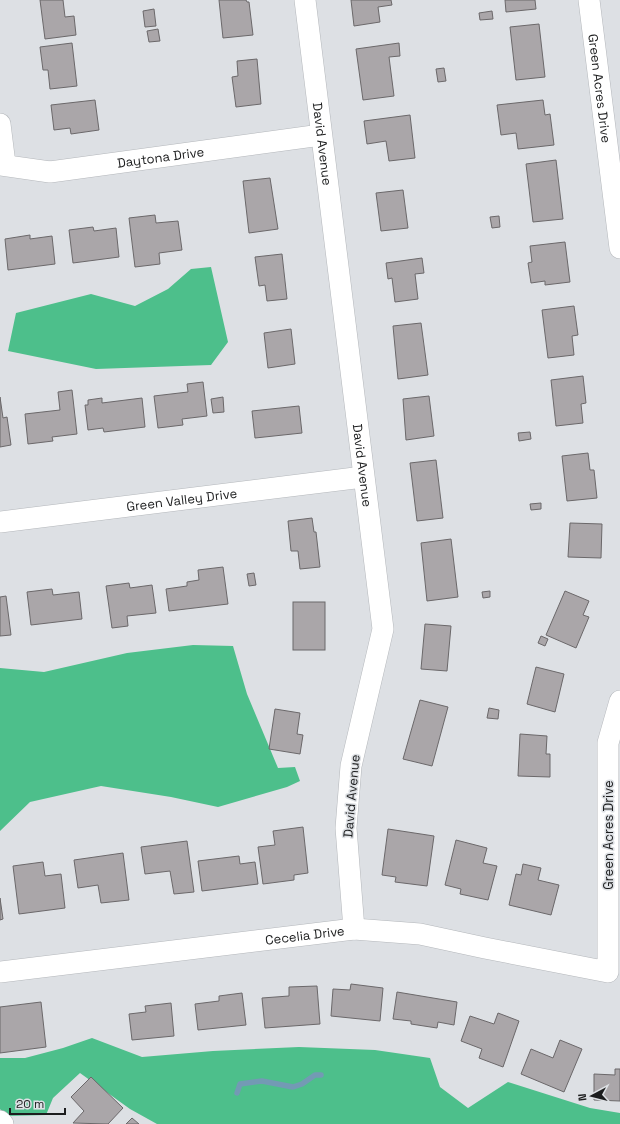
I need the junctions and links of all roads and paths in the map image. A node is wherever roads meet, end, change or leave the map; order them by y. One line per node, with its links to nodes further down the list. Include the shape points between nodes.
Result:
1 (305, 0): 5 (street, David Avenue)
2 (589, 0): 4 (street, Green Acres Drive)
3 (0, 124): 6 (street)
4 (612, 125): 7 (street, Green Acres Drive)
5 (321, 135): 6 (street, Daytona Drive, via 50,172); 8 (street, David Avenue)
6 (3, 164)
7 (620, 248)
8 (363, 477): 9 (street, Green Valley Drive); 11 (street, David Avenue, via 383,629 351,766 346,828)
9 (0, 522)
10 (620, 701): 13 (street, Green Acres Drive, via 608,743)
11 (354, 929): 12 (street, Cecelia Drive); 13 (street, Cecelia Drive, via 420,934)
12 (0, 972)
13 (608, 972)
14 (0, 1121): 15 (street)
15 (3, 1124)

